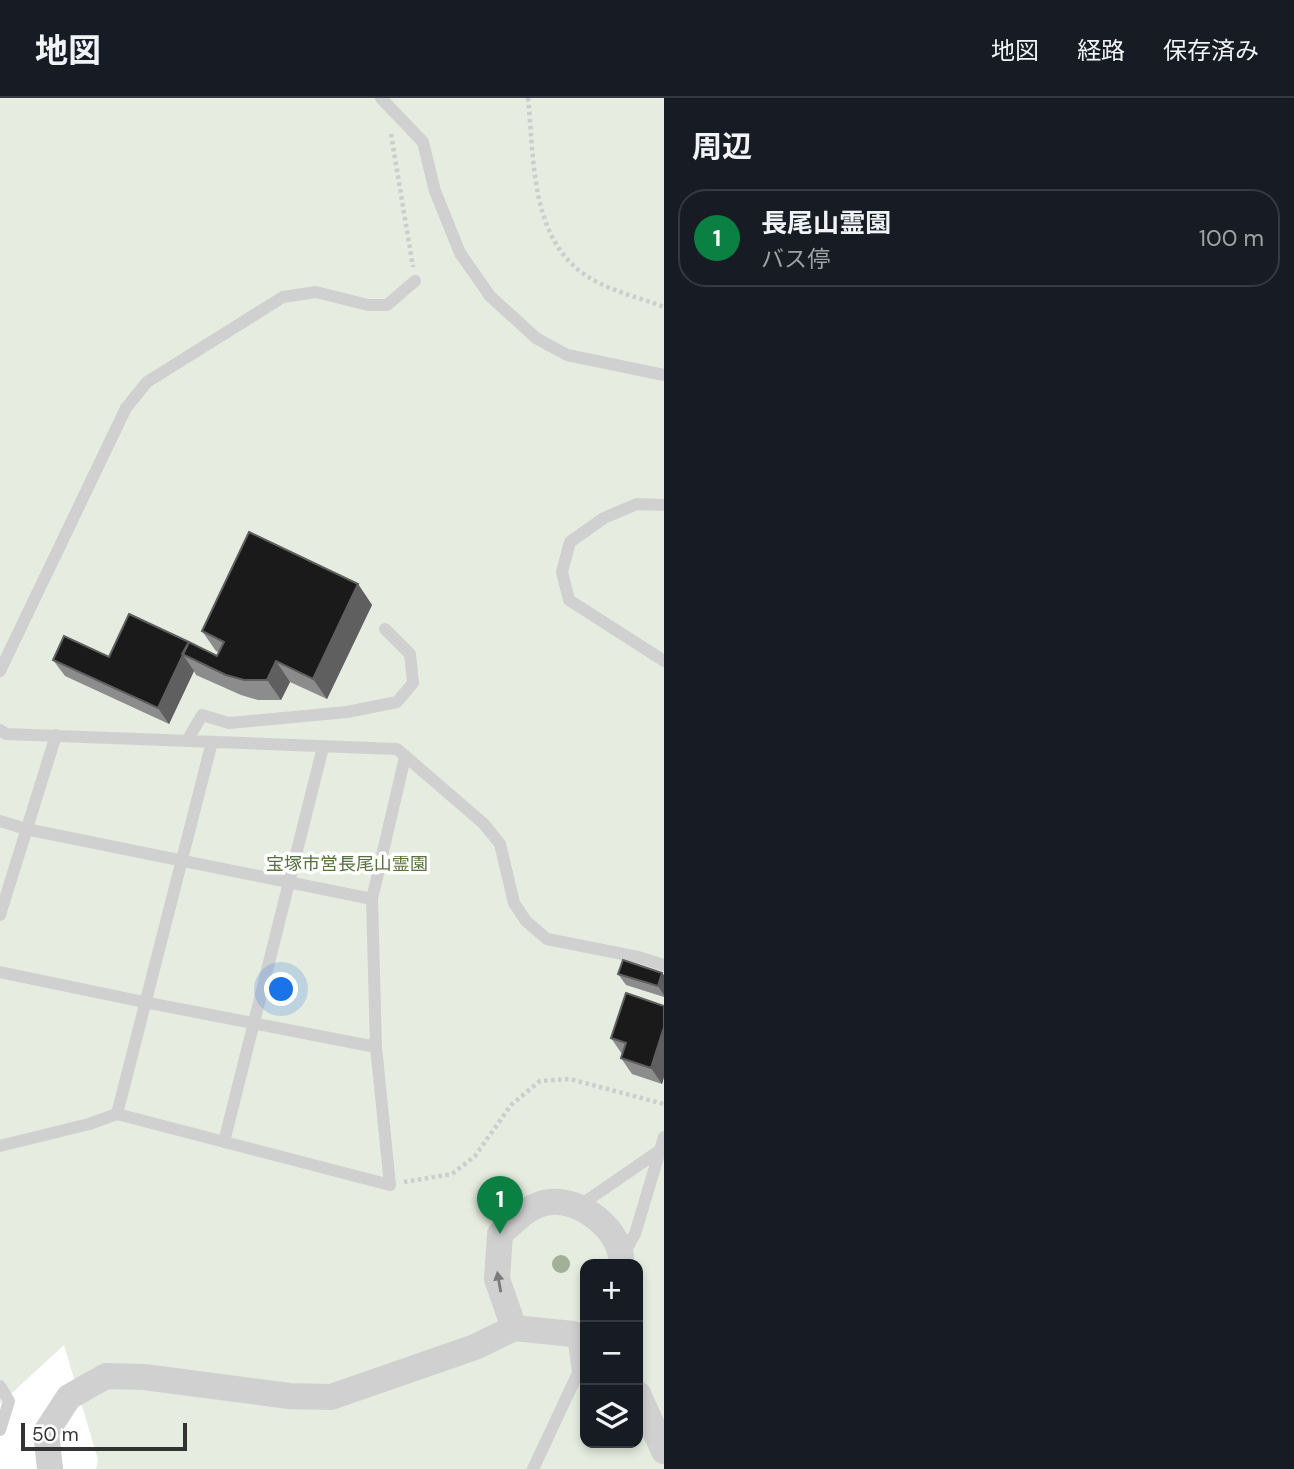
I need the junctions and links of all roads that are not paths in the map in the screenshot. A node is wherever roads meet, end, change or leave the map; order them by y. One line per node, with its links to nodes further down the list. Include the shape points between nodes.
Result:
1 (383, 100): 3 (lane, via 423,142 435,191 460,253 490,296 536,338 567,355)
2 (415, 281): 7 (lane, via 387,305 316,292 283,297 148,383 126,408)
3 (664, 375)
4 (664, 505): 6 (lane, via 637,504 604,518 570,542 562,572 569,600)
5 (385, 629): 10 (lane, via 410,654 413,682 397,702 347,712 229,723 202,715)
6 (664, 661)
7 (0, 671)
8 (0, 730): 9 (lane)
9 (56, 735): 10 (lane); 15 (lane)
10 (187, 741): 11 (lane)
11 (212, 742): 12 (lane); 16 (lane)
12 (323, 747): 13 (lane, via 397,749); 17 (lane)
13 (405, 757): 18 (lane); 20 (lane, via 484,824 500,844 514,903 547,939)
14 (0, 821): 15 (lane)
15 (26, 829): 16 (lane); 19 (lane)
16 (181, 860): 17 (lane); 22 (lane)
17 (289, 882): 18 (lane); 23 (lane)
18 (372, 899): 24 (lane)
19 (0, 915)
20 (664, 965)
21 (0, 972): 22 (lane)
22 (144, 1002): 23 (lane); 25 (lane)
23 (254, 1023): 24 (lane); 27 (lane)
24 (376, 1046): 27 (lane, via 390,1185)
25 (117, 1114): 27 (lane); 28 (lane)
26 (664, 1137): 29 (lane)
27 (224, 1142)
28 (0, 1146)
29 (659, 1151): 30 (lane); 32 (lane, via 635,1234)
30 (579, 1206): 31 (street, via 608,1227); 33 (street, one-way to 30, via 497,1279 500,1234 529,1208 551,1202)
31 (620, 1259)
32 (622, 1259)
33 (514, 1328): 34 (street); 40 (street, via 475,1347 331,1396 289,1396 106,1376 69,1397 46,1432)
34 (580, 1334)
35 (580, 1347): 41 (lane, via 578,1373)
36 (0, 1386): 38 (lane, via 9,1401)
37 (643, 1405): 39 (street)
38 (0, 1430)
39 (664, 1451)
40 (50, 1469)
41 (533, 1469)

